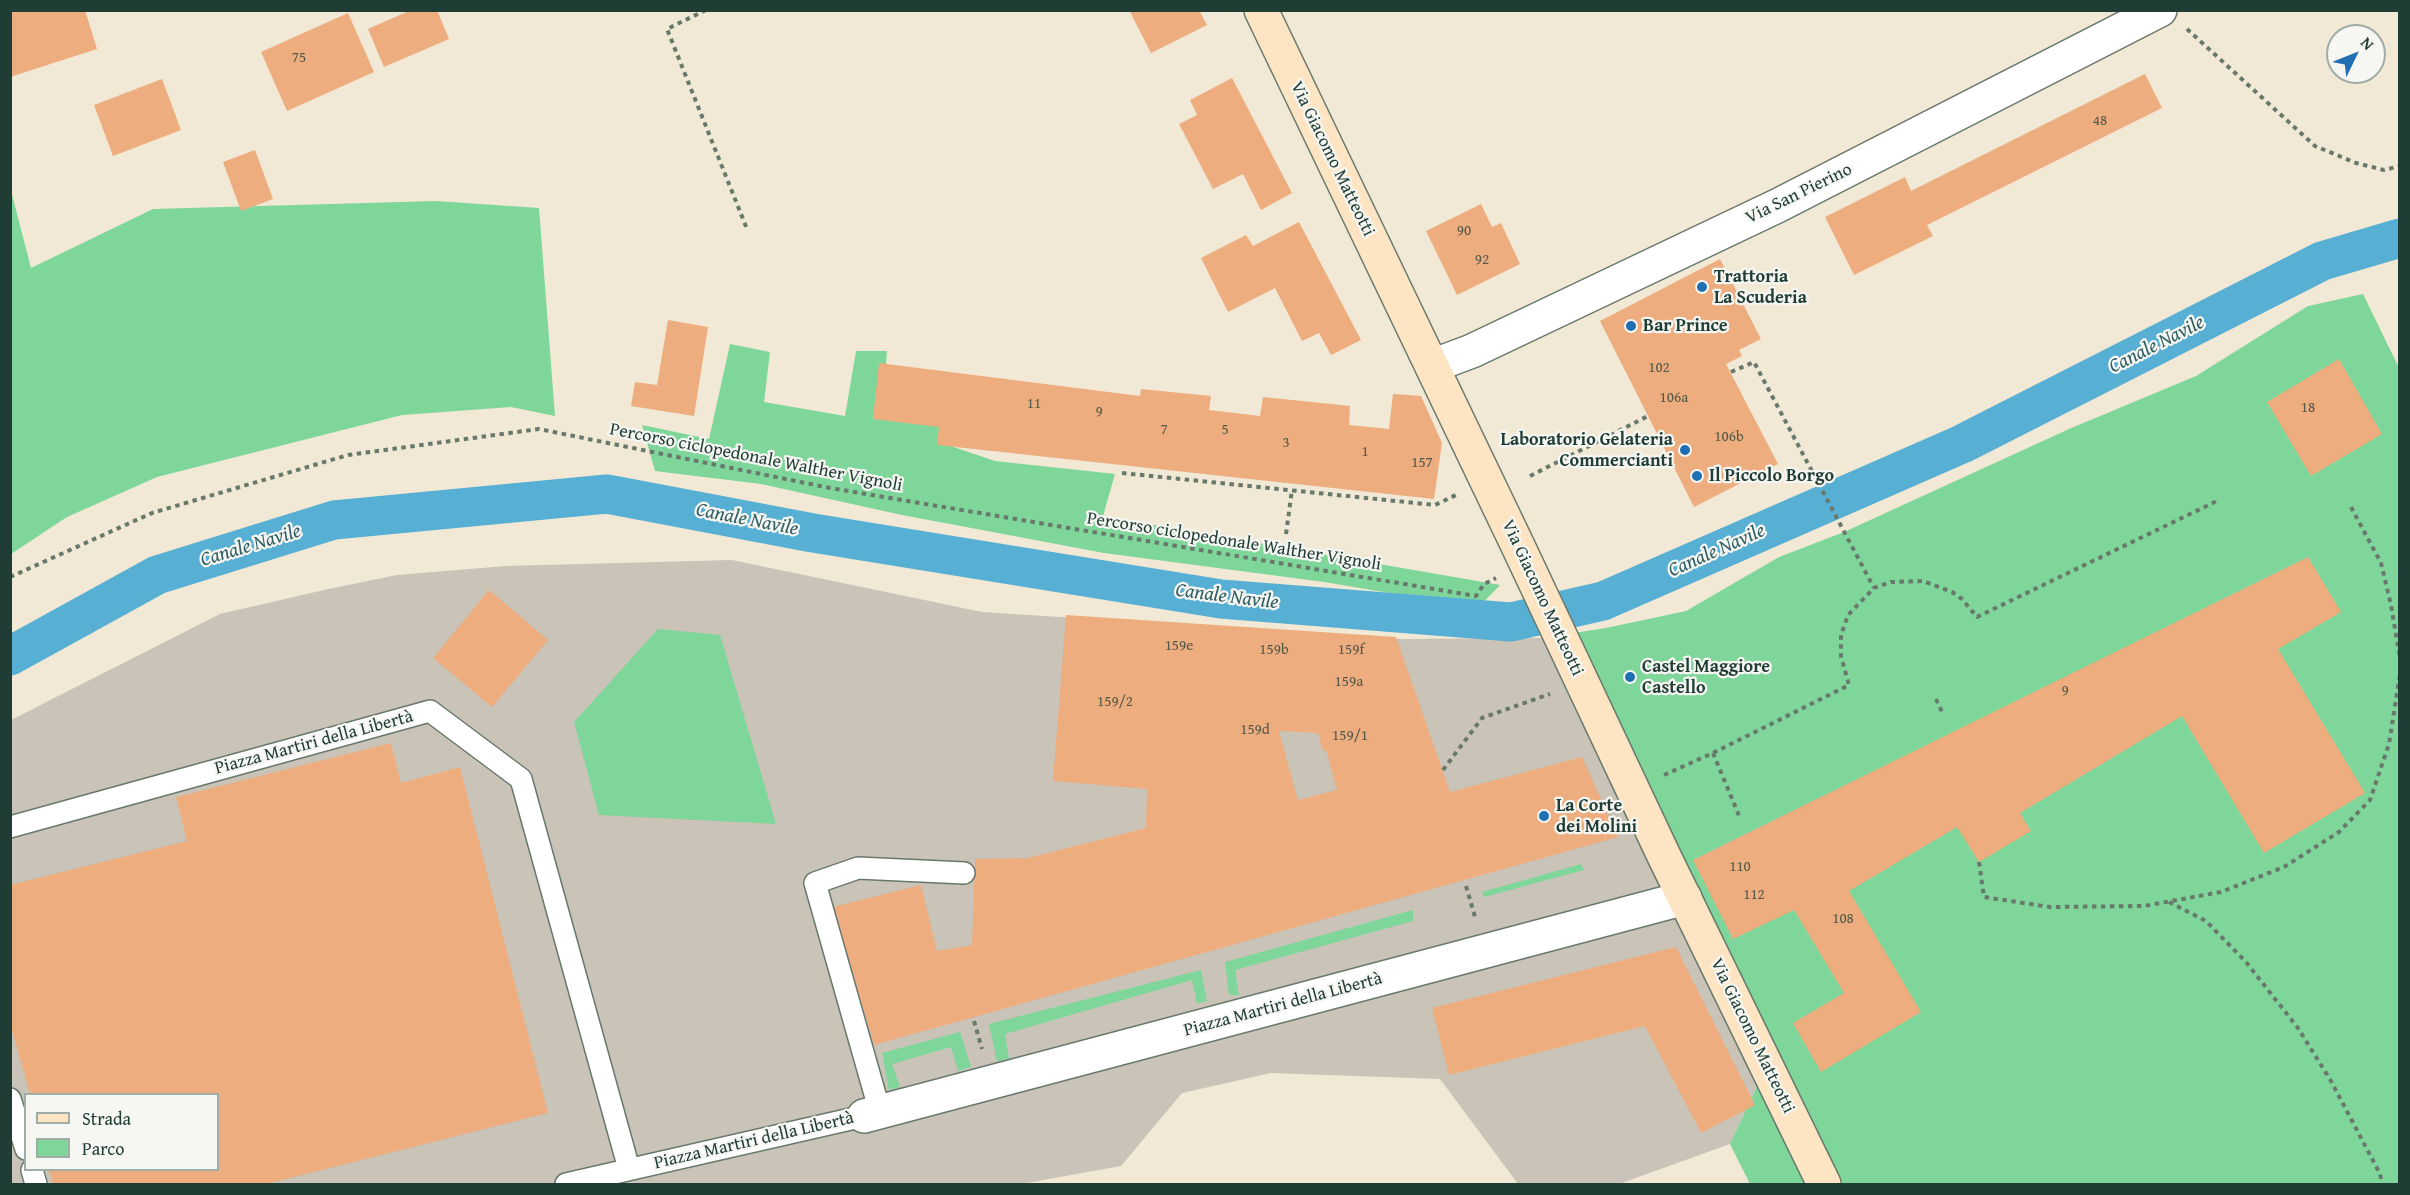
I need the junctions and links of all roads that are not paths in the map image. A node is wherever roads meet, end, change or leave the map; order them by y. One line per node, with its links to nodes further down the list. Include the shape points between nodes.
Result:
1 (1261, 10): 3 (street, Via Giacomo Matteotti)
2 (2172, 18): 3 (street, Via San Pierino, via 1472,351)
3 (1432, 366): 6 (street, Via Giacomo Matteotti, via 1516,571 1561,639)
4 (10, 827): 10 (lane, Piazza Martiri della Libertà, via 430,711 521,778)
5 (964, 873): 8 (lane, Piazza Martiri della Libertà, via 858,868 815,883)
6 (1685, 898): 8 (street, Piazza Martiri della Libertà); 12 (street, Via Giacomo Matteotti)
7 (10, 1099): 9 (lane)
8 (872, 1114): 10 (lane, Piazza Martiri della Libertà)
9 (24, 1143)
10 (629, 1169): 11 (lane, Piazza Martiri della Libertà)
11 (566, 1185)
12 (1824, 1185)

